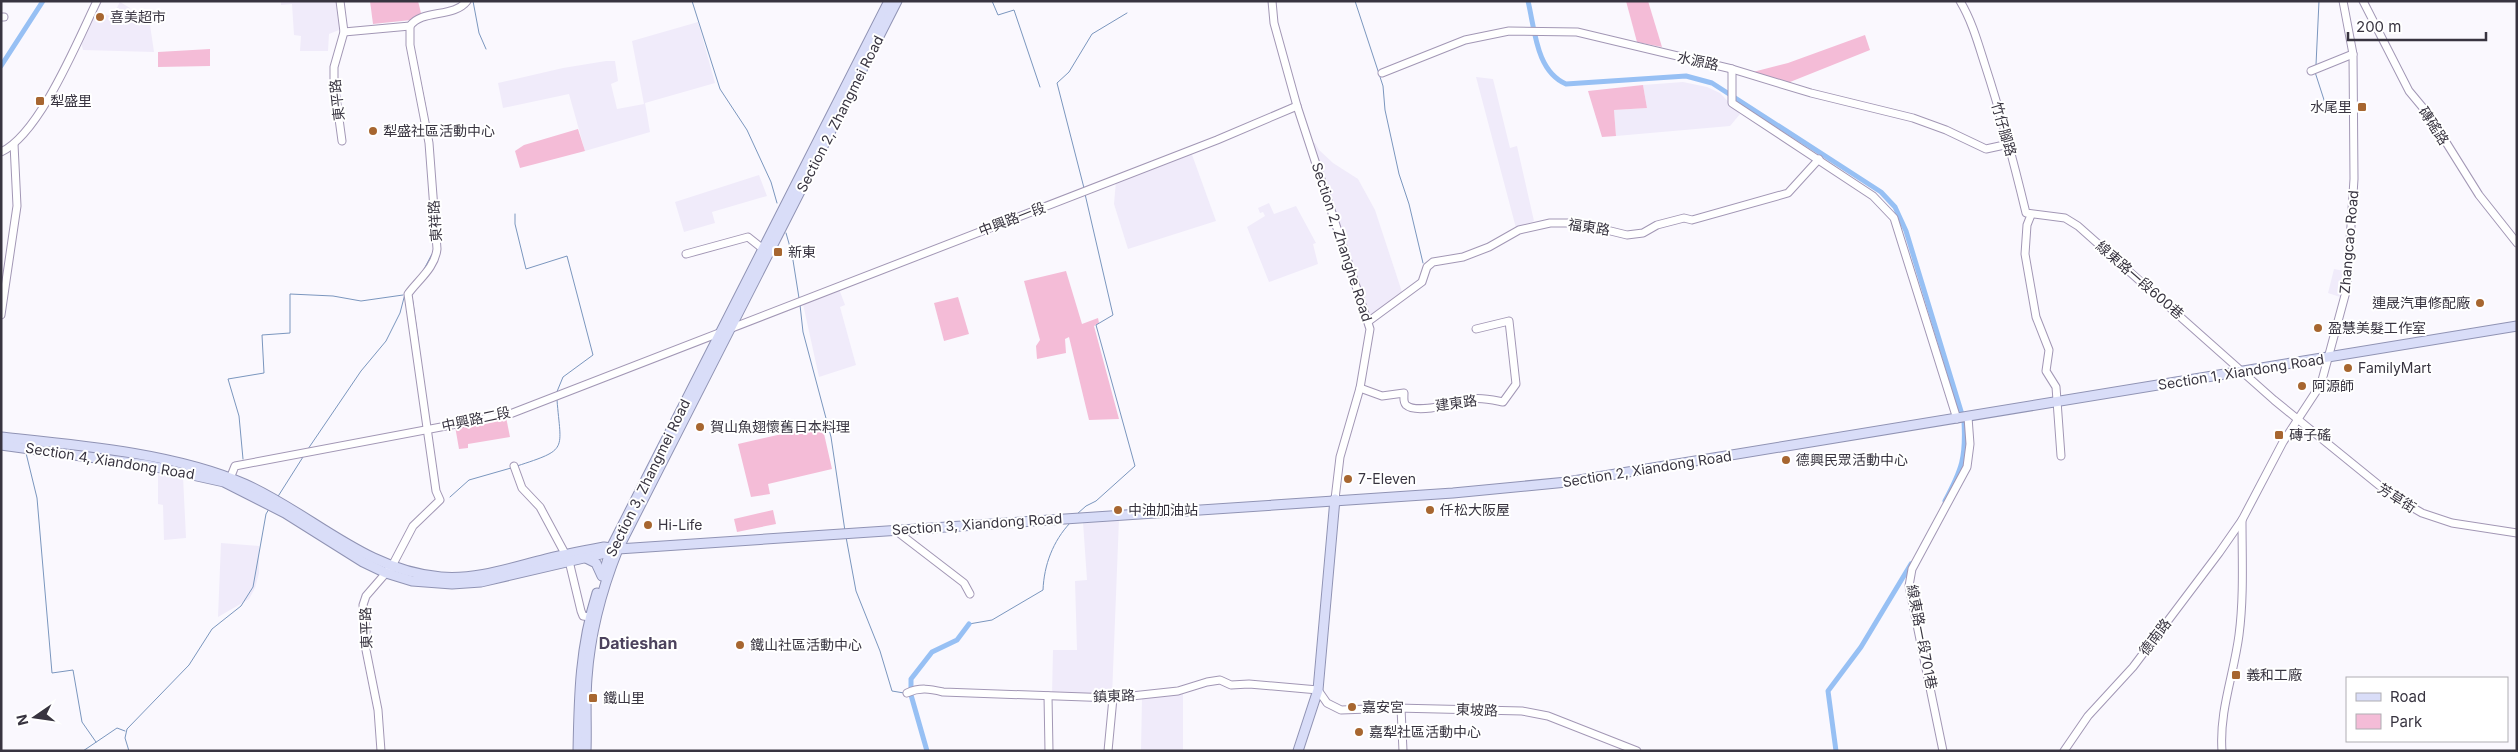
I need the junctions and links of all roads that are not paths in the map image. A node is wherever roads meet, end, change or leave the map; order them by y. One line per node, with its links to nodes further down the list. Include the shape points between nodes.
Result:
1 (98, 1): 21 (street, via 47,100 29,129)
2 (340, 1): 13 (street, 東平路)
3 (467, 1): 11 (street, via 461,7 418,20)
4 (889, 1): 18 (main road, Section 2, Zhangmei Road)
5 (897, 1): 18 (main road, Section 2, Zhangmei Road)
6 (1272, 1): 19 (street, Section 2, Zhanghe Road, via 1274,23)
7 (1960, 1): 22 (street, 竹仔腳路, via 1969,16)
8 (2343, 1): 12 (street, Zhangcao Road)
9 (2348, 1): 12 (street, Zhangcao Road)
10 (2363, 1): 27 (street, 磚磘路, via 2409,91 2429,115 2479,195)
11 (410, 26): 13 (street); 41 (street, 東祥路, via 410,45 428,144 437,249 421,281 408,294)
12 (2350, 30): 14 (street, Zhangcao Road)
13 (344, 32): 20 (street, 東平路, via 334,67)
14 (2353, 54): 16 (street); 35 (street, Zhangcao Road, via 2355,142 2348,276)
15 (1732, 69): 17 (street, 水源路, via 1577,32 1533,30 1508,31 1465,40); 22 (street, 水源路, via 1811,93 1913,118 1986,149); 24 (street, 線東路一段701巷, via 1732,103)
16 (2314, 70)
17 (1382, 73)
18 (843, 98): 26 (main road, Section 2, Zhangmei Road)
19 (1297, 106): 31 (street, Section 2, Zhanghe Road); 34 (street, 中興路一段)
20 (342, 141)
21 (14, 144): 23 (street); 30 (street, via 17,206)
22 (2009, 144): 25 (street, 竹仔腳路)
23 (1, 152)
24 (1819, 159): 31 (street, 福東路, via 1788,193 1692,220 1675,220 1643,233 1628,235 1564,222 1519,230 1463,257 1433,262 1422,282); 39 (street, 線東路一段701巷, via 1873,196 1894,218)
25 (2029, 214): 36 (street, 線東路一段600巷, via 2065,218 2078,226); 38 (street, via 2026,254 2036,317 2049,350 2046,371 2054,383)
26 (779, 224): 28 (main road, Section 3, Zhangmei Road); 34 (main road, Section 3, Zhangmei Road)
27 (2517, 243)
28 (763, 249): 29 (street, via 748,237); 34 (main road, Section 3, Zhangmei Road)
29 (686, 254)
30 (1, 314)
31 (1369, 321): 37 (street, Section 2, Zhanghe Road, via 1369,342)
32 (2517, 326): 35 (main road, Section 1, Xiandong Road)
33 (1476, 329): 37 (street, 建東路, via 1510,321 1516,384 1503,402 1474,398 1418,409 1404,402 1404,394 1382,396)
34 (726, 331): 41 (street, 中興路二段, via 510,414); 52 (main road, Section 3, Zhangmei Road)
35 (2329, 358): 36 (main road, Section 1, Xiandong Road); 40 (street, Zhangcao Road, via 2318,391)
36 (2243, 371): 38 (main road, Section 1, Xiandong Road); 40 (street, 線東路一段600巷)
37 (1360, 388): 48 (street, Section 2, Zhanghe Road, via 1344,436)
38 (2056, 402): 39 (main road, Section 1, Xiandong Road); 44 (street)
39 (1963, 418): 48 (main road, Section 2, Xiandong Road, via 1568,482); 73 (street, 線東路一段701巷, via 1970,444 1967,467 1912,569 1909,586)
40 (2298, 420): 49 (street, Zhangcao Road); 51 (street, 芳草街, via 2407,506 2458,525)
41 (426, 430): 46 (street, 中興路二段, via 235,466); 47 (street, 東祥路)
42 (1, 437): 46 (main road, Section 4, Xiandong Road, via 138,455)
43 (1, 445): 46 (main road, Section 4, Xiandong Road, via 147,464)
44 (2061, 456)
45 (514, 466): 53 (street, via 522,488 540,507)
46 (229, 481): 55 (main road, Section 4, Xiandong Road, via 283,503 345,544); 56 (main road, Section 4, Xiandong Road, via 348,554)
47 (440, 500): 55 (street, 東平路, via 413,526)
48 (1335, 500): 50 (main road, Section 3, Xiandong Road); 60 (main road, Section 2, Zhanghe Road)
49 (2242, 520): 74 (street, 德南路, via 2133,667 2088,716); 75 (street, via 2240,623 2221,725)
50 (895, 530): 52 (main road, Section 3, Xiandong Road); 58 (street, via 964,582)
51 (2517, 533)
52 (613, 550): 53 (main road, Section 4, Xiandong Road); 54 (main road, Section 4, Xiandong Road); 57 (main road, Section 3, Zhangmei Road); 67 (main road, Section 3, Zhangmei Road, via 590,648 586,682)
53 (568, 558): 54 (main road, Section 4, Xiandong Road); 55 (main road, Section 4, Xiandong Road, via 475,575 443,577); 56 (main road, Section 4, Xiandong Road, via 481,582 412,581); 59 (street, via 581,611 583,616)
54 (586, 558): 57 (main road, via 596,563)
55 (392, 566): 56 (street, 東平路)
56 (386, 573): 65 (street, 東平路, via 366,596 363,605 365,646 378,710)
57 (602, 576): 59 (main road, Section 3, Zhangmei Road)
58 (970, 594)
59 (590, 617): 66 (main road, Section 3, Zhangmei Road, via 579,679)
60 (1318, 690): 63 (street, 鎮東路, via 1231,685 1220,680 1178,691); 64 (street, 東坡路, via 1328,703 1341,710); 70 (main road, Section 2, Zhanghe Road)
61 (907, 693): 62 (street, 鎮東路, via 916,688)
62 (1048, 696): 63 (street, 鎮東路); 68 (street)
63 (1112, 698): 69 (street)
64 (1401, 708): 71 (street); 72 (street, 東坡路, via 1522,711 1548,716)
65 (382, 751)
66 (578, 751)
67 (586, 751)
68 (1049, 751)
69 (1108, 751)
70 (1298, 751)
71 (1403, 751)
72 (1637, 751)
73 (1943, 751)
74 (2064, 751)
75 (2222, 751)

